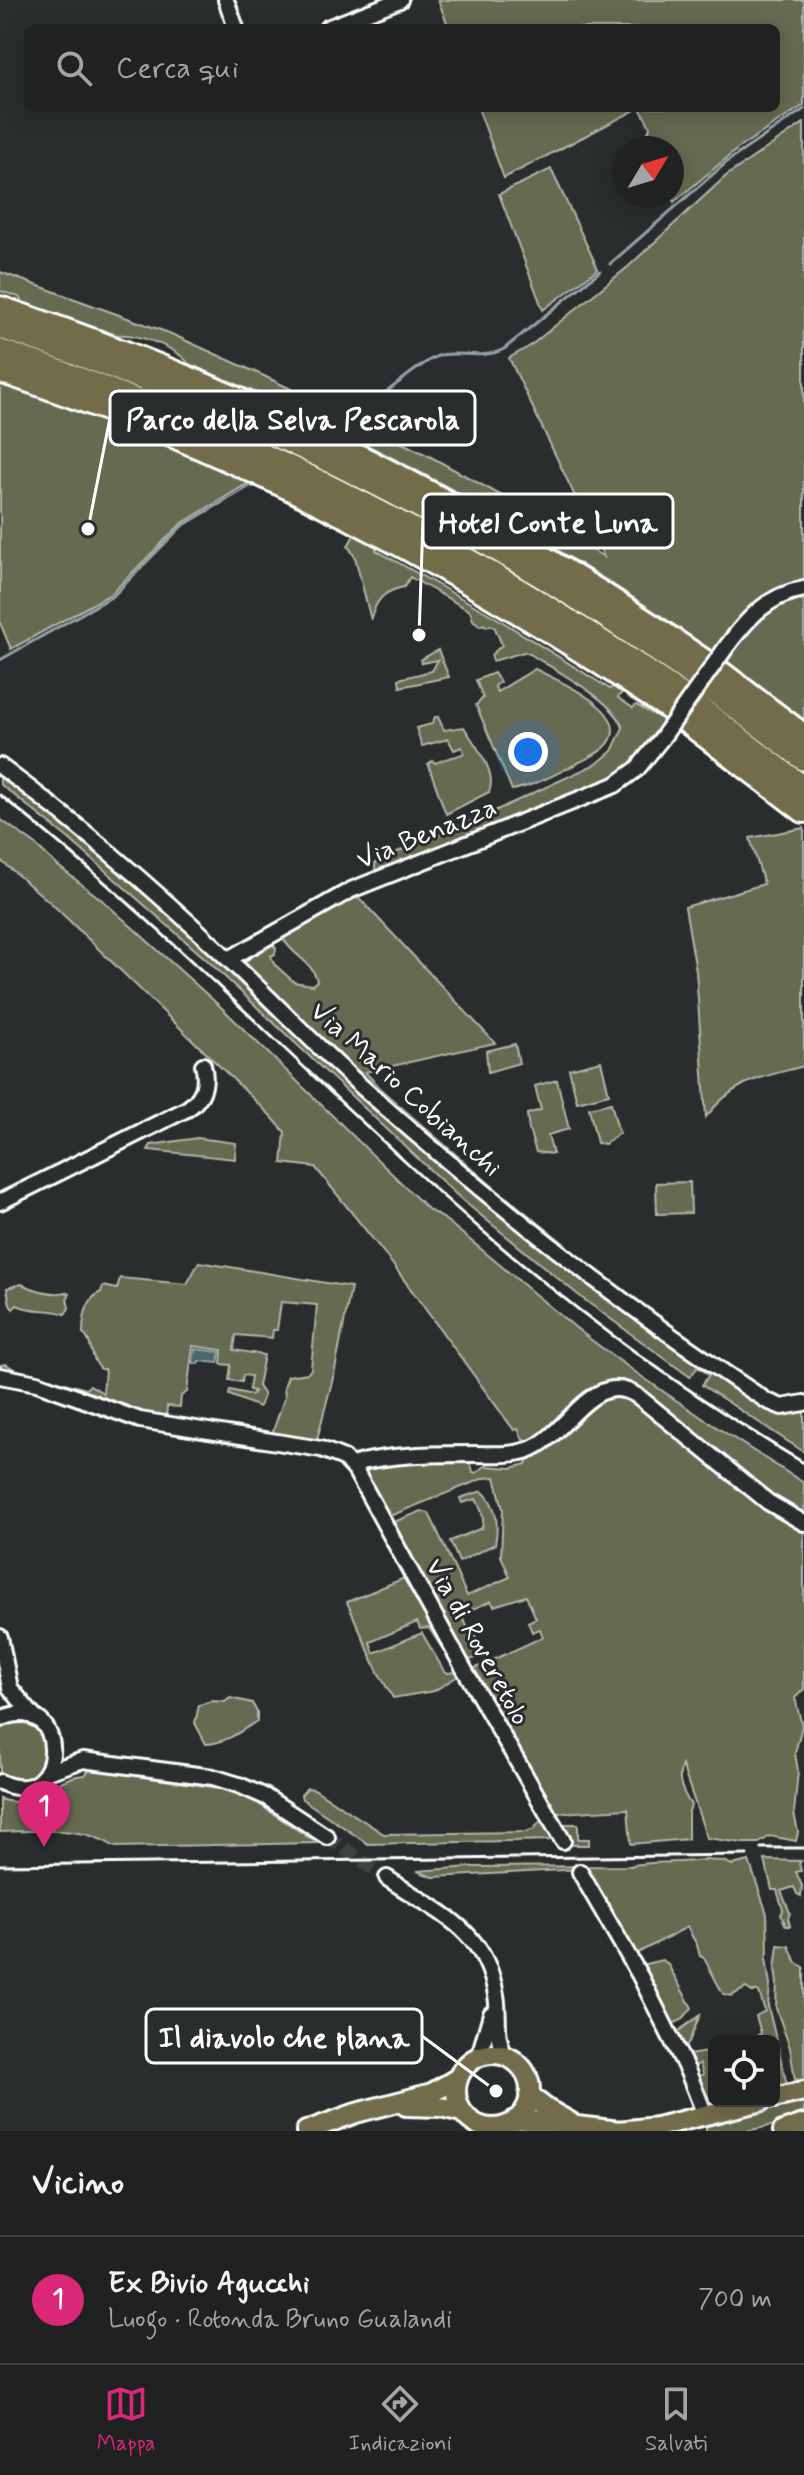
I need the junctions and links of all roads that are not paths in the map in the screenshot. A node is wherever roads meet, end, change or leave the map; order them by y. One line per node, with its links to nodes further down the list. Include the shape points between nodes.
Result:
1 (226, 0): 3 (street)
2 (400, 0): 4 (street)
3 (235, 24)
4 (337, 24)
5 (0, 308): 10 (highway, via 145,360 330,440 508,535 620,604)
6 (0, 327): 10 (highway, via 182,394 368,479 555,583)
7 (0, 351): 10 (highway, via 175,416 361,501)
8 (0, 371): 10 (highway, via 263,474 354,518 543,624)
9 (804, 589): 16 (street, Via Benazza, bridge, via 766,603 744,624 662,738 637,769 615,785 351,890)
10 (695, 691): 11 (highway); 12 (highway); 14 (highway); 15 (highway)
11 (804, 736)
12 (804, 759)
13 (0, 766): 16 (street, Via Mario Cobianchi, via 113,855)
14 (804, 788)
15 (804, 811)
16 (229, 959): 20 (street, Via Mario Cobianchi, via 369,1094 552,1249 767,1401 782,1407)
17 (203, 1065): 18 (street, via 206,1083 187,1109)
18 (0, 1202)
19 (0, 1376): 21 (street, via 37,1383 140,1420 327,1450)
20 (804, 1403)
21 (352, 1465): 22 (street, via 526,1451 548,1439 598,1393 622,1389 639,1397 775,1507); 32 (street, Via di Roveretolo)
22 (804, 1523)
23 (0, 1637): 24 (street)
24 (10, 1688): 25 (street); 26 (street)
25 (0, 1718): 26 (street)
26 (35, 1718): 27 (street)
27 (51, 1736): 28 (street); 29 (street, via 54,1755)
28 (83, 1760): 29 (street); 31 (street, via 203,1775 239,1785 274,1801)
29 (47, 1772): 30 (street, via 24,1786)
30 (0, 1782)
31 (327, 1837)
32 (563, 1841)
33 (580, 1872): 45 (street, via 640,1976)
34 (387, 1878): 35 (street, via 471,1937 488,1963)
35 (494, 1986): 36 (street); 37 (street, via 497,2036)
36 (479, 2056): 37 (main road); 38 (main road)
37 (505, 2056): 40 (main road, via 523,2070)
38 (458, 2078): 42 (main road, via 432,2093); 44 (main road)
39 (804, 2091): 41 (main road)
40 (529, 2095): 46 (main road); 48 (main road)
41 (780, 2097)
42 (384, 2107): 44 (main road); 50 (main road)
43 (738, 2107): 45 (main road)
44 (462, 2112): 49 (main road)
45 (705, 2115): 51 (main road)
46 (576, 2124): 48 (main road); 51 (main road)
47 (804, 2124): 52 (main road)
48 (511, 2125): 49 (main road)
49 (486, 2129)
50 (306, 2131)
51 (619, 2131)
52 (783, 2131)

